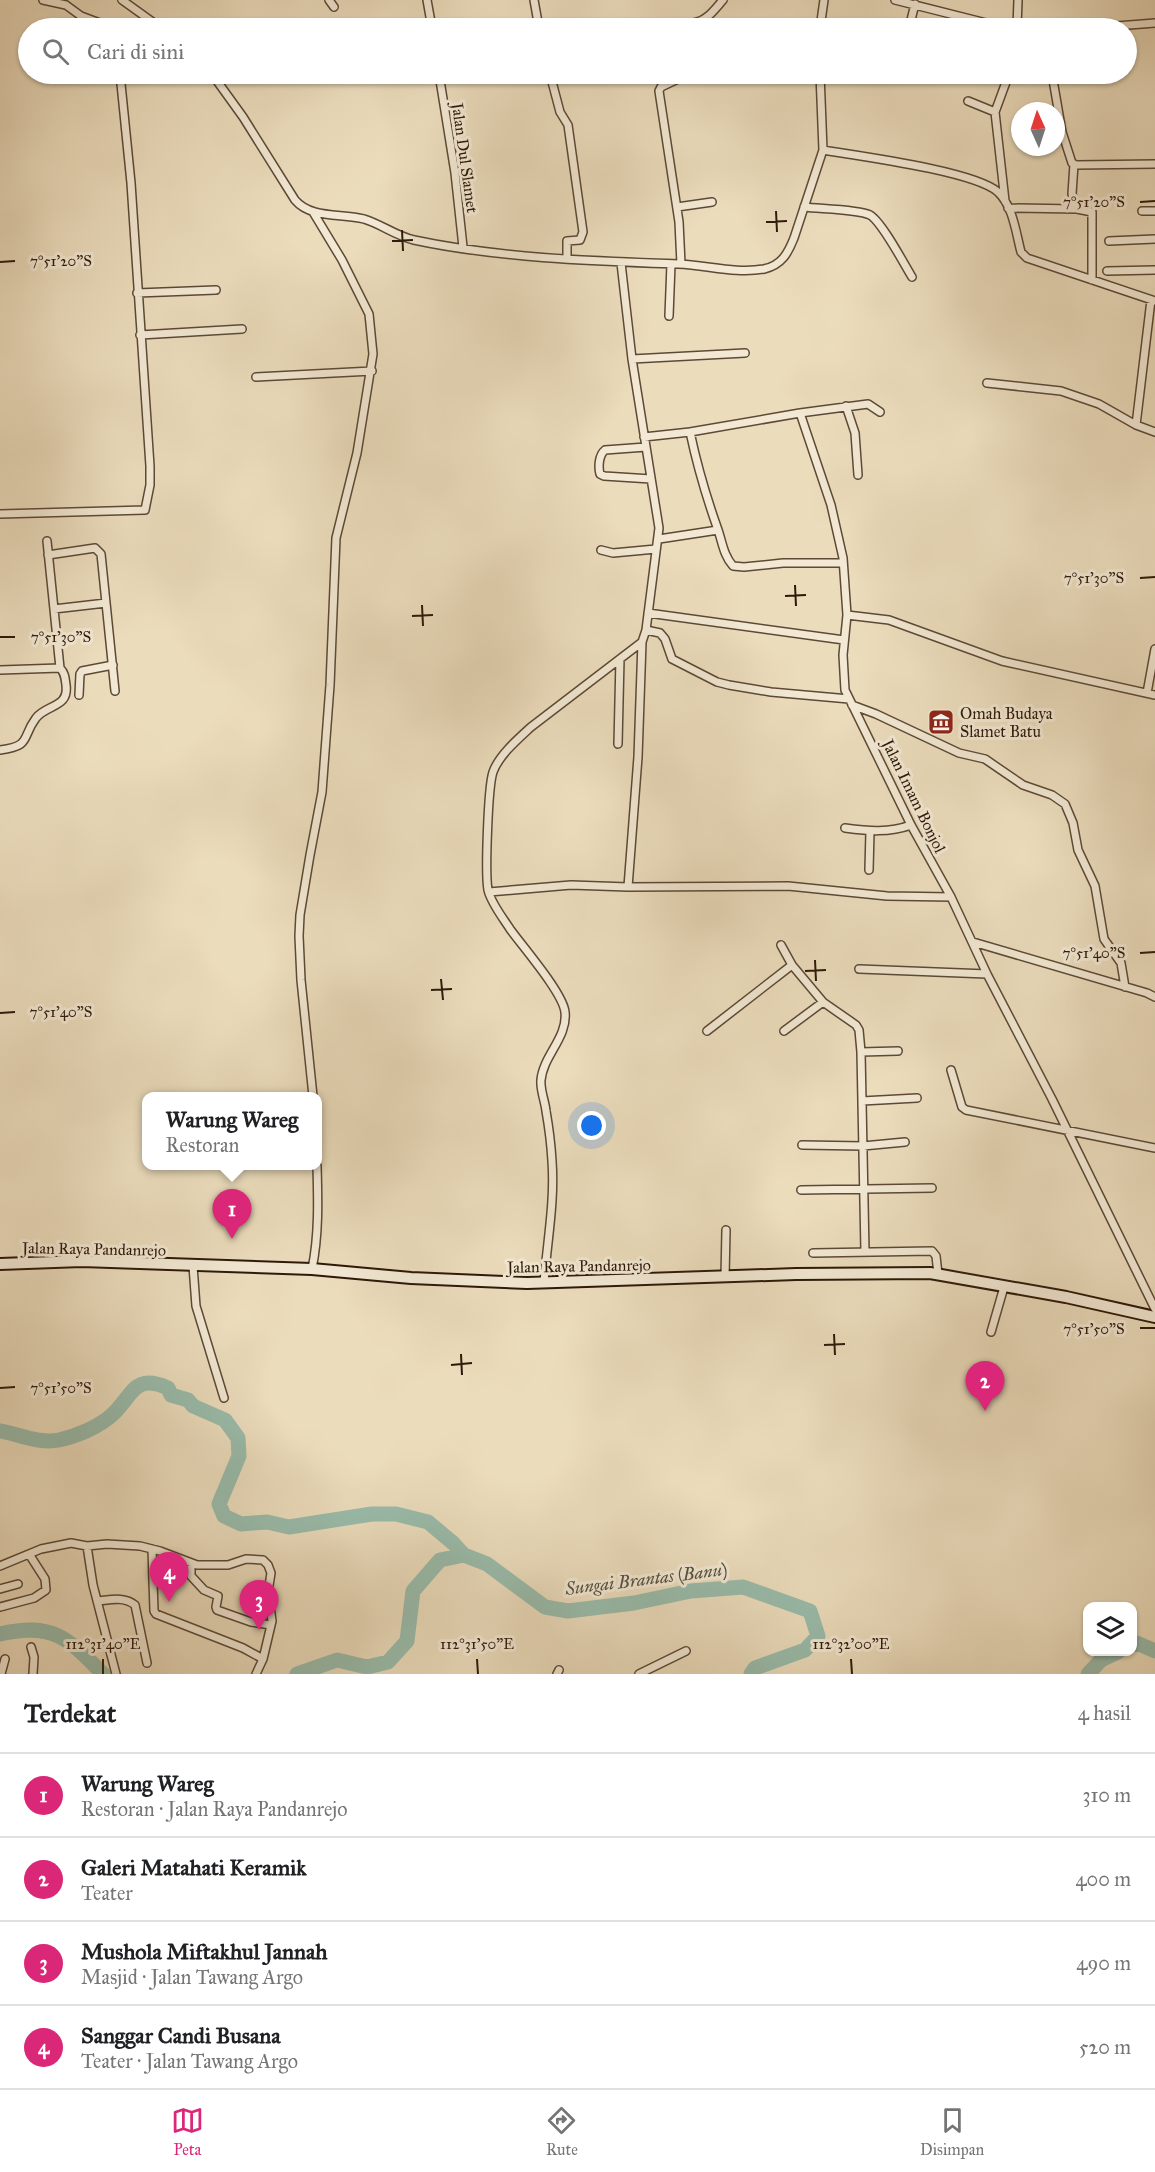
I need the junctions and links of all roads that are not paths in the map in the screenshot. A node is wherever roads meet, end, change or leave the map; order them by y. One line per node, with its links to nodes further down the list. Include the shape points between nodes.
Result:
1 (43, 0): 10 (street, via 66,5)
2 (122, 0): 11 (street)
3 (427, 0): 12 (street)
4 (534, 0): 13 (street)
5 (723, 0): 14 (street)
6 (824, 0): 15 (street)
7 (895, 0): 9 (street)
8 (1018, 0): 18 (street)
9 (915, 4): 16 (street); 17 (street)
10 (86, 18)
11 (147, 18)
12 (430, 18)
13 (537, 18)
14 (707, 18)
15 (821, 18)
16 (912, 18)
17 (968, 18)
18 (1017, 18)
19 (1155, 23): 20 (street)
20 (1137, 24)
21 (121, 84): 54 (street)
22 (220, 84): 41 (street, via 295,200)
23 (441, 84): 44 (street, Jalan Dul Slamet)
24 (553, 84): 45 (street, via 568,125 583,232 582,240 567,240)
25 (667, 84): 36 (street, via 659,91)
26 (820, 84): 31 (street)
27 (1005, 84): 30 (street)
28 (1054, 84): 32 (street, via 1062,132)
29 (969, 101): 30 (street)
30 (995, 112): 35 (street)
31 (823, 150): 35 (street, via 957,176 996,191); 37 (street)
32 (1074, 164): 33 (street); 38 (street, via 1072,194)
33 (1155, 164)
34 (712, 202): 36 (street)
35 (1007, 204): 38 (street); 52 (street, via 1024,256)
36 (677, 207): 46 (street)
37 (804, 207): 46 (street, via 789,251 774,266 746,270); 51 (street, via 870,216)
38 (1077, 208): 52 (street, via 1094,214)
39 (1142, 211): 40 (street)
40 (1155, 211)
41 (313, 212): 44 (street, via 366,220 410,239); 61 (street, via 369,314)
42 (1155, 239): 43 (street)
43 (1109, 241)
44 (463, 247): 45 (street)
45 (567, 252): 47 (street)
46 (680, 258): 48 (street)
47 (621, 263): 48 (street); 60 (street)
48 (671, 264): 56 (street)
49 (1155, 270): 50 (street)
50 (1107, 271)
51 (912, 278)
52 (1092, 280): 55 (street)
53 (216, 290): 54 (street)
54 (137, 293): 58 (street)
55 (1153, 300): 67 (street)
56 (669, 316)
57 (242, 330): 58 (street)
58 (140, 335): 74 (street, via 150,475 145,510)
59 (745, 353): 60 (street)
60 (632, 359): 70 (street)
61 (372, 371): 62 (street); 120 (street, via 336,538 322,792 300,915 301,980)
62 (256, 377)
63 (987, 383): 67 (street, via 1061,391 1099,404)
64 (846, 406): 65 (street, via 868,404); 66 (street); 72 (street, via 855,433)
65 (880, 412)
66 (800, 413): 68 (street); 81 (street, Jalan Imam Bonjol, via 831,505)
67 (1136, 425): 69 (street)
68 (690, 432): 70 (street); 75 (street)
69 (1155, 432)
70 (644, 437): 71 (street)
71 (645, 447): 73 (street); 73 (street, via 605,450 599,469 604,476)
72 (858, 475)
73 (651, 479): 76 (street)
74 (0, 514)
75 (718, 530): 76 (street); 81 (street, via 729,562 739,567)
76 (659, 539): 78 (street)
77 (47, 541): 80 (street)
78 (656, 549): 79 (street, via 613,554); 84 (street)
79 (601, 550)
80 (48, 555): 82 (street, via 99,550); 83 (street)
81 (843, 563): 85 (street, Jalan Imam Bonjol)
82 (106, 603): 83 (street); 91 (street)
83 (54, 609): 92 (street)
84 (648, 613): 86 (street); 87 (street)
85 (847, 615): 87 (street, Jalan Imam Bonjol); 95 (street, via 889,620 1002,661)
86 (646, 630): 88 (street); 97 (street, via 660,633 672,659 717,682)
87 (844, 640): 97 (street, Jalan Imam Bonjol, via 843,682)
88 (642, 642): 90 (street); 104 (street)
89 (1155, 649): 95 (street)
90 (620, 659): 98 (street); 105 (street, via 531,727 498,762 491,785)
91 (113, 665): 94 (street); 96 (street, via 82,671)
92 (60, 668): 93 (street); 99 (street, via 67,690 64,700 37,717 23,743)
93 (0, 670)
94 (114, 691)
95 (1151, 694)
96 (79, 695)
97 (851, 702): 100 (street, Jalan Imam Bonjol); 112 (street, via 959,753 985,759 1023,785 1065,804 1078,850 1095,886 1104,939 1120,963)
98 (618, 744)
99 (0, 750)
100 (911, 825): 102 (street, via 892,831); 106 (street, Jalan Imam Bonjol)
101 (845, 828): 102 (street)
102 (870, 831): 103 (street)
103 (869, 870)
104 (628, 887): 105 (street, via 570,885); 106 (street, via 788,886 887,896)
105 (489, 892): 140 (street, via 565,1009 558,1041 548,1056 541,1079 554,1192)
106 (951, 897): 107 (street, Jalan Imam Bonjol)
107 (973, 942): 111 (street, Jalan Imam Bonjol); 112 (street)
108 (781, 945): 109 (street)
109 (792, 965): 114 (street); 115 (street)
110 (859, 969): 111 (street)
111 (987, 974): 123 (street, Jalan Imam Bonjol)
112 (1125, 987): 113 (street)
113 (1155, 997)
114 (823, 1002): 116 (street); 117 (street, via 858,1027)
115 (707, 1031)
116 (784, 1031)
117 (861, 1052): 118 (street); 122 (street)
118 (898, 1052)
119 (951, 1070): 123 (street, via 966,1110)
120 (312, 1092)
121 (917, 1098): 122 (street)
122 (862, 1101): 126 (street)
123 (1067, 1130): 127 (street); 142 (street, Jalan Imam Bonjol)
124 (905, 1142): 126 (street)
125 (802, 1145): 126 (street)
126 (863, 1146): 131 (street)
127 (1155, 1148)
128 (318, 1170): 137 (street)
129 (932, 1188): 131 (street)
130 (801, 1190): 131 (street)
131 (863, 1190): 133 (street)
132 (726, 1230): 139 (street)
133 (865, 1252): 134 (street); 138 (street, via 935,1252)
134 (813, 1253)
135 (0, 1264): 136 (main road, Jalan Raya Pandanrejo, via 82,1261)
136 (193, 1266): 137 (main road, Jalan Raya Pandanrejo); 145 (street, via 196,1306)
137 (312, 1269): 140 (main road, Jalan Raya Pandanrejo, via 411,1278)
138 (938, 1274): 139 (main road, Jalan Raya Pandanrejo); 141 (main road, Jalan Raya Pandanrejo)
139 (725, 1277): 140 (main road, Jalan Raya Pandanrejo)
140 (544, 1283)
141 (1004, 1287): 143 (main road, Jalan Raya Pandanrejo); 144 (street)
142 (1155, 1309)
143 (1155, 1317)
144 (991, 1332)
145 (224, 1398)
146 (87, 1546): 147 (street); 148 (street, via 63,1544); 153 (street)
147 (152, 1549): 149 (street); 159 (street, via 156,1614)
148 (29, 1554): 150 (street); 154 (street, via 45,1579 46,1590 34,1598)
149 (191, 1563): 155 (street, via 191,1576 204,1590 218,1596 217,1610); 155 (street, via 207,1566 263,1560 271,1573)
150 (0, 1566)
151 (18, 1584): 152 (street)
152 (0, 1589)
153 (97, 1601): 160 (street, via 119,1599 135,1605); 163 (street)
154 (0, 1607)
155 (271, 1625): 159 (street)
156 (31, 1647): 162 (street)
157 (686, 1651): 165 (street)
158 (5, 1659): 161 (street)
159 (263, 1659): 164 (street)
160 (147, 1663)
161 (1, 1674)
162 (33, 1674)
163 (116, 1674)
164 (256, 1674)
165 (639, 1674)

